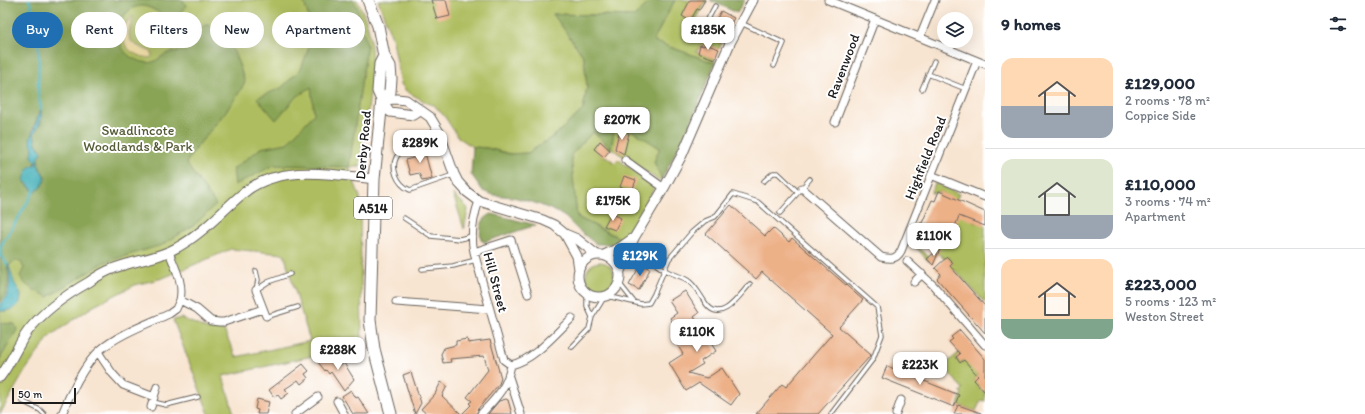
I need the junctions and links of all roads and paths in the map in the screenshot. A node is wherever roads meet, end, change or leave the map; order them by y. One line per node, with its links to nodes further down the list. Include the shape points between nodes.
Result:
1 (368, 0): 17 (main road, Derby Road / A514, via 378,26 384,56 380,64 378,91)
2 (753, 0): 7 (street)
3 (828, 0): 6 (street)
4 (935, 0): 9 (street)
5 (716, 6): 8 (lane, via 707,21)
6 (875, 19): 9 (street); 19 (street, Ravenwood)
7 (740, 22): 8 (street); 13 (lane, via 784,42)
8 (733, 36): 27 (street, via 682,155)
9 (920, 37): 11 (street)
10 (934, 61): 14 (lane)
11 (978, 61): 12 (street); 16 (street, Highfield Road)
12 (985, 64)
13 (774, 66)
14 (928, 74): 15 (lane); 16 (lane)
15 (922, 89)
16 (966, 89): 23 (street, Highfield Road)
17 (382, 100): 18 (street, via 406,100); 18 (street, via 390,112 414,115); 24 (main road, Derby Road / A514)
18 (420, 111): 20 (street, via 430,117)
19 (835, 122)
20 (439, 132): 22 (street); 22 (lane, via 411,144 399,153 394,162 394,169 403,187 410,190)
21 (625, 160): 27 (street)
22 (454, 174): 30 (street, via 458,182)
23 (931, 175): 28 (street, Highfield Road, via 901,251 897,257 891,259 881,257); 29 (street)
24 (374, 178): 36 (street, via 300,173 263,181 242,194 191,240); 81 (main road, Derby Road / A514, via 370,320 374,350)
25 (810, 179): 28 (lane)
26 (764, 181): 28 (lane, via 773,173 778,173)
27 (664, 188): 35 (street)
28 (800, 190): 31 (lane)
29 (985, 197)
30 (478, 201): 33 (street, via 544,220); 34 (street, Hill Street)
31 (780, 213)
32 (404, 218): 34 (lane, via 431,236 460,239)
33 (565, 234): 38 (street); 42 (street, via 577,256)
34 (472, 236): 37 (street, Hill Street)
35 (634, 238): 38 (street, via 621,247); 46 (street)
36 (168, 252): 56 (street, via 182,288); 68 (street, via 112,269 63,297 29,330)
37 (474, 252): 39 (street, Hill Street); 54 (street, via 511,240)
38 (601, 255): 42 (street, via 591,256); 46 (street, via 614,260)
39 (476, 260): 43 (lane, via 453,266); 60 (street, Hill Street)
40 (652, 261): 44 (lane)
41 (907, 261): 48 (street)
42 (579, 268): 53 (street, via 578,280)
43 (422, 269)
44 (664, 270): 51 (lane, via 685,278 707,305 718,311 730,306); 58 (lane, via 649,304); 84 (lane, via 669,259 692,232 705,221 715,217 733,194 758,202 876,307 882,335 873,359)
45 (256, 271): 52 (lane)
46 (620, 271): 50 (street)
47 (290, 274): 52 (lane, via 268,282)
48 (922, 274): 49 (street); 64 (street)
49 (914, 282)
50 (619, 283): 55 (street, via 614,292); 58 (lane)
51 (750, 284)
52 (256, 290): 61 (street)
53 (587, 293): 55 (street, via 597,297); 62 (lane, via 587,306)
54 (528, 294)
55 (606, 296): 58 (lane); 62 (lane)
56 (180, 300): 61 (street, via 197,309 211,321 219,322); 66 (street, via 176,309 169,314 110,343)
57 (396, 302): 60 (street)
58 (635, 303)
59 (298, 307): 61 (lane, via 269,316)
60 (489, 309): 67 (street, Hill Street, via 504,360)
61 (265, 312)
62 (592, 317): 65 (lane, via 589,329)
63 (572, 318): 67 (street, via 545,344 524,360)
64 (985, 345)
65 (572, 347)
66 (98, 352): 76 (street, via 123,385); 78 (street, via 75,385)
67 (511, 365): 69 (street)
68 (0, 377)
69 (509, 377): 82 (street, via 501,392); 83 (street)
70 (157, 386): 76 (street)
71 (198, 397): 76 (lane, via 166,405)
72 (318, 397): 79 (street)
73 (337, 400): 80 (street)
74 (901, 400): 85 (street)
75 (22, 401): 77 (lane)
76 (153, 402)
77 (44, 414)
78 (62, 414)
79 (295, 414)
80 (344, 414)
81 (392, 414)
82 (481, 414)
83 (521, 414)
84 (831, 414)
85 (896, 414)

